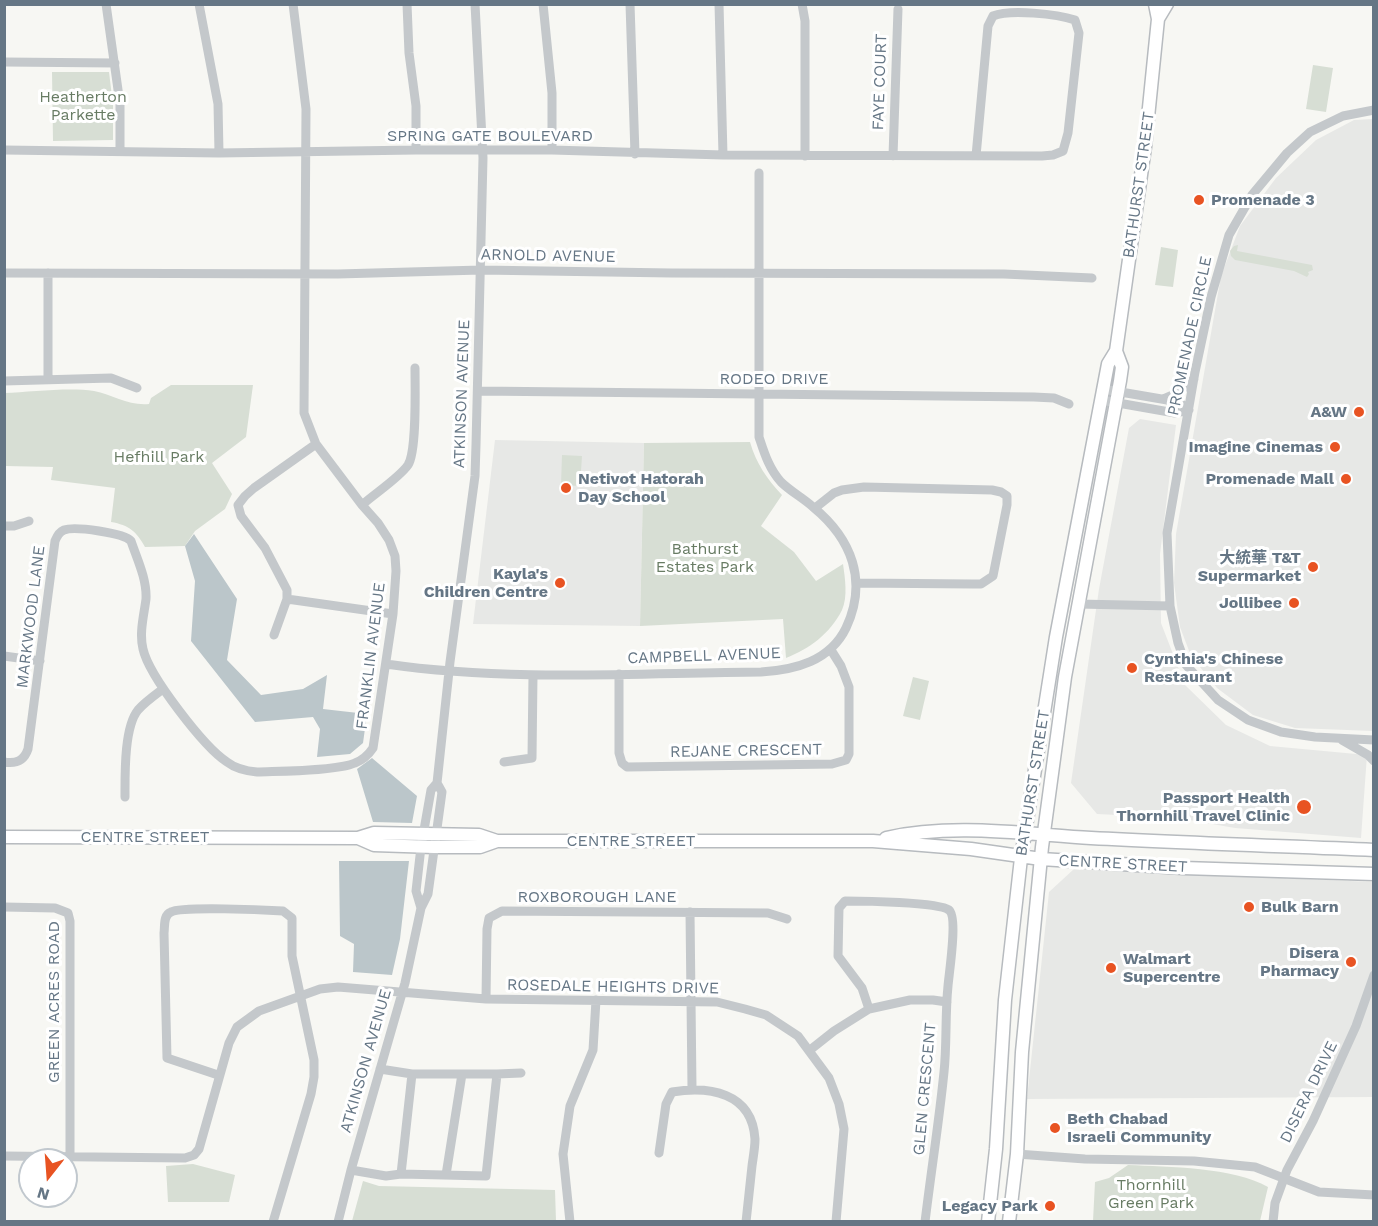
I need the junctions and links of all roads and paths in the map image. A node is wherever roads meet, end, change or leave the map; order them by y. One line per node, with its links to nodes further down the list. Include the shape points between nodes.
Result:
1 (106, 4): 15 (street)
2 (199, 4): 23 (street, via 218,104)
3 (293, 4): 22 (street, FRANKLIN AVENUE, via 305,100)
4 (407, 4): 18 (street)
5 (475, 4): 19 (street, ATKINSON AVENUE)
6 (543, 4): 20 (street, via 552,93)
7 (630, 4): 24 (street)
8 (719, 4): 25 (street)
9 (802, 4): 26 (street)
10 (1155, 4): 13 (main road, BATHURST STREET)
11 (1167, 4): 13 (main road, BATHURST STREET)
12 (898, 9): 27 (street, FAYE COURT)
13 (1158, 19): 36 (main road, BATHURST STREET, via 1145,147)
14 (4, 62): 15 (street)
15 (115, 63): 21 (street)
16 (1374, 110): 39 (street, PROMENADE CIRCLE, via 1343,116 1310,132 1251,195 1229,235)
17 (4, 150): 21 (street, SPRING GATE BOULEVARD)
18 (416, 150): 19 (street, SPRING GATE BOULEVARD); 22 (street, SPRING GATE BOULEVARD)
19 (483, 150): 20 (street, SPRING GATE BOULEVARD); 30 (street, ATKINSON AVENUE)
20 (552, 150): 24 (street, SPRING GATE BOULEVARD)
21 (120, 151): 23 (street, SPRING GATE BOULEVARD)
22 (304, 152): 23 (street, SPRING GATE BOULEVARD); 33 (street, FRANKLIN AVENUE)
23 (219, 153)
24 (635, 153): 25 (street, SPRING GATE BOULEVARD)
25 (723, 155): 26 (street, SPRING GATE BOULEVARD)
26 (805, 156): 27 (street, SPRING GATE BOULEVARD)
27 (892, 156): 28 (street, SPRING GATE BOULEVARD)
28 (976, 156): 28 (street, SPRING GATE BOULEVARD, via 1041,156 1063,151 1079,33 1074,20 1010,12 993,16 988,26)
29 (759, 172): 34 (street)
30 (481, 270): 33 (street, ARNOLD AVENUE); 34 (street, ARNOLD AVENUE); 42 (street, ATKINSON AVENUE)
31 (4, 273): 32 (street, ARNOLD AVENUE)
32 (48, 273): 33 (street, ARNOLD AVENUE); 38 (street)
33 (305, 273): 49 (street, FRANKLIN AVENUE, via 304,413)
34 (759, 273): 35 (street, ARNOLD AVENUE); 43 (street)
35 (1092, 278)
36 (1116, 351): 44 (main road, BATHURST STREET, via 1108,364); 45 (main road, BATHURST STREET, via 1122,367)
37 (415, 368): 50 (street, via 411,459)
38 (48, 379): 40 (street); 41 (street, via 111,378)
39 (1194, 379): 46 (street); 48 (street, PROMENADE CIRCLE)
40 (4, 381)
41 (136, 388)
42 (479, 391): 43 (street, RODEO DRIVE); 65 (street, ATKINSON AVENUE, via 475,476)
43 (760, 394): 47 (street, RODEO DRIVE, via 1034,397 1054,398); 51 (street, via 759,437 769,465 781,482)
44 (1102, 394): 45 (street); 75 (main road, BATHURST STREET, via 1056,637)
45 (1118, 397): 46 (street); 48 (street, via 1175,413); 57 (main road, BATHURST STREET)
46 (1163, 399): 48 (street, via 1179,402)
47 (1069, 405)
48 (1189, 410): 58 (street, PROMENADE CIRCLE, via 1167,533)
49 (316, 444): 50 (street, FRANKLIN AVENUE); 56 (street, via 254,488 238,505 241,516 278,571)
50 (362, 505): 59 (street, FRANKLIN AVENUE, via 378,523 396,556)
51 (815, 508): 55 (street, via 839,533 855,567); 55 (street, via 834,493 864,487 992,490 1007,496 996,565 988,581)
52 (29, 520): 53 (street)
53 (4, 526)
54 (62, 531): 63 (street, MARKWOOD LANE, via 56,542); 68 (street, FRANKLIN AVENUE, via 118,534 131,541 145,589 143,652)
55 (857, 583): 61 (street, via 854,609)
56 (287, 599): 59 (street); 60 (street)
57 (1078, 604): 58 (street); 76 (main road, BATHURST STREET)
58 (1170, 606): 69 (street, PROMENADE CIRCLE, via 1186,665 1218,700 1248,720 1281,732)
59 (393, 614): 64 (street, FRANKLIN AVENUE)
60 (274, 635)
61 (831, 650): 66 (street, CAMPBELL AVENUE, via 794,668 776,671); 66 (street, REJANE CRESCENT, via 849,687 849,754 846,760 832,764 627,767 619,753)
62 (4, 656): 63 (street)
63 (40, 661): 72 (street, MARKWOOD LANE, via 26,755 18,762)
64 (386, 664): 65 (street, CAMPBELL AVENUE); 68 (street, FRANKLIN AVENUE, via 373,748 354,764 339,767 257,772 237,768 214,752)
65 (449, 672): 67 (street, CAMPBELL AVENUE); 78 (street, ATKINSON AVENUE, via 437,783 442,792)
66 (619, 674): 67 (street, CAMPBELL AVENUE)
67 (533, 675): 73 (street, via 532,758)
68 (164, 689): 74 (street, via 134,717)
69 (1340, 739): 70 (street, PROMENADE CIRCLE); 71 (street)
70 (1374, 740)
71 (1374, 761)
72 (4, 762)
73 (504, 762)
74 (125, 797)
75 (1025, 834): 76 (main road, CENTRE STREET); 79 (main road, CENTRE STREET, via 946,830); 81 (main road, BATHURST STREET)
76 (1044, 836): 80 (main road, CENTRE STREET); 82 (main road, BATHURST STREET)
77 (4, 837): 78 (main road, CENTRE STREET, via 358,838 374,845)
78 (428, 840): 79 (main road, CENTRE STREET, via 480,847 497,841); 88 (street, ATKINSON AVENUE, via 416,891 421,908)
79 (873, 840): 81 (main road, CENTRE STREET, via 1007,853)
80 (1374, 850)
81 (1021, 858): 82 (main road, CENTRE STREET); 118 (main road, BATHURST STREET, via 1005,1000)
82 (1041, 859): 83 (main road, CENTRE STREET); 105 (main road, BATHURST STREET, via 1022,1052)
83 (1374, 874)
84 (4, 907): 103 (street, GREEN ACRES ROAD, via 55,908 68,913)
85 (690, 912): 86 (street, ROXBOROUGH LANE, via 768,913); 90 (street, ROXBOROUGH LANE, via 495,913 489,918 487,929); 92 (street)
86 (787, 919)
87 (1374, 975): 110 (street, DISERA DRIVE, via 1356,1026)
88 (402, 992): 89 (street, ROSEDALE HEIGHTS DRIVE, via 338,987); 90 (street, ROSEDALE HEIGHTS DRIVE); 96 (street, ATKINSON AVENUE)
89 (300, 996): 101 (street, ROSEDALE HEIGHTS DRIVE, via 259,1011 237,1027); 101 (street, via 292,956 293,923 288,914 274,910 170,912 165,922 167,1058); 112 (street, via 314,1077)
90 (486, 999): 91 (street, ROSEDALE HEIGHTS DRIVE)
91 (596, 1000): 92 (street, ROSEDALE HEIGHTS DRIVE); 114 (street, via 593,1050 570,1106 563,1154)
92 (690, 1001): 95 (street, ROSEDALE HEIGHTS DRIVE, via 717,1002 766,1015 798,1036); 102 (street)
93 (947, 1002): 94 (street, GLEN CRESCENT, via 910,1000); 94 (street, via 953,926 950,910 845,901 839,908 838,956 862,988); 117 (street, GLEN CRESCENT, via 945,1070)
94 (869, 1009): 95 (street, GLEN CRESCENT)
95 (810, 1050): 116 (street, ROSEDALE HEIGHTS DRIVE, via 829,1078 842,1117)
96 (380, 1069): 98 (street); 107 (street, ATKINSON AVENUE)
97 (521, 1073): 100 (street)
98 (412, 1074): 99 (street); 108 (street)
99 (462, 1074): 100 (street); 109 (street)
100 (497, 1074): 109 (street, via 486,1176)
101 (218, 1075): 106 (street, ROSEDALE HEIGHTS DRIVE, via 199,1149 194,1155)
102 (692, 1088): 104 (street, via 668,1096); 115 (street, via 729,1096 739,1103 752,1124 755,1140)
103 (70, 1148)
104 (659, 1153)
105 (1017, 1154): 110 (street, via 1194,1161 1255,1167); 119 (main road, BATHURST STREET)
106 (78, 1156)
107 (351, 1170): 108 (street, via 386,1176); 113 (street, ATKINSON AVENUE)
108 (401, 1174): 109 (street)
109 (446, 1175)
110 (1284, 1178): 111 (street, via 1319,1192); 120 (street, DISERA DRIVE)
111 (1374, 1195)
112 (273, 1221)
113 (338, 1221)
114 (570, 1221)
115 (746, 1221)
116 (836, 1221)
117 (925, 1221)
118 (988, 1221)
119 (1008, 1221)
120 (1273, 1221)

